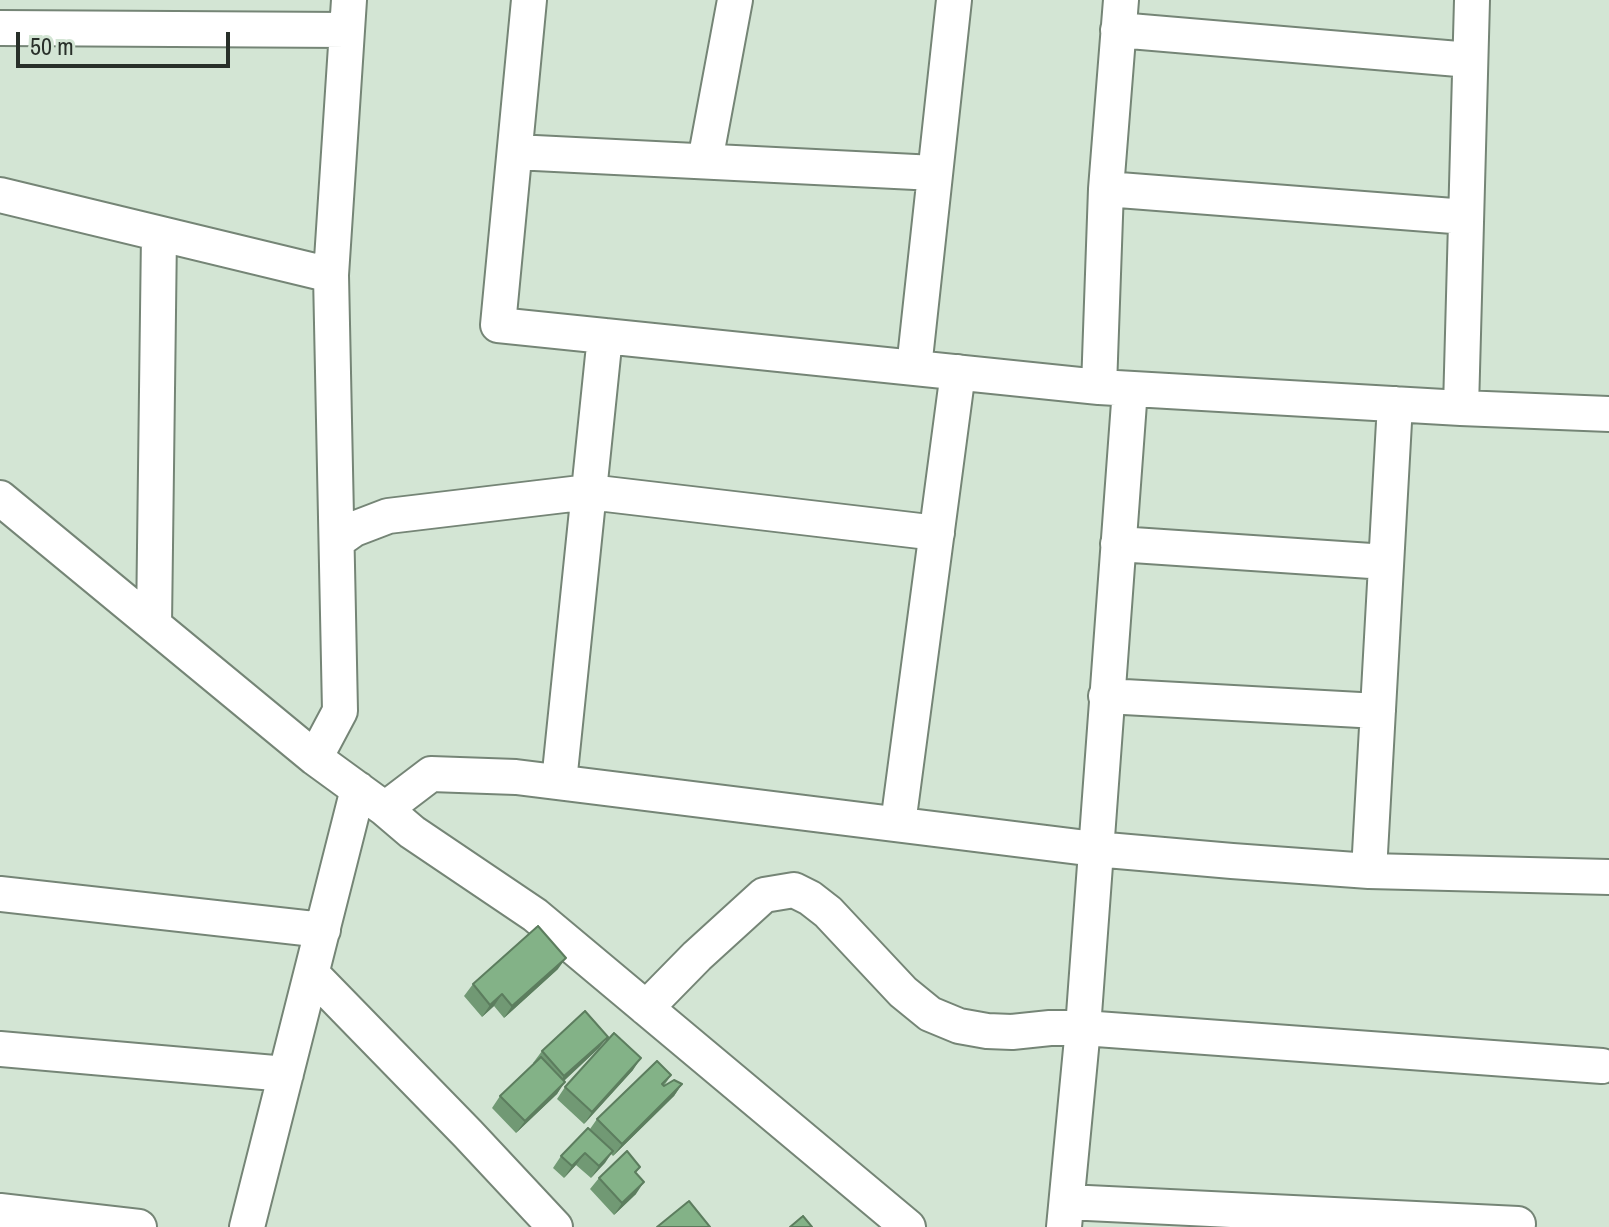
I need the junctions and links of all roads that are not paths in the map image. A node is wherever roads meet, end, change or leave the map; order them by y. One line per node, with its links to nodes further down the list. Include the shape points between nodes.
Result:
1 (529, 0): 9 (street)
2 (735, 0): 10 (street)
3 (954, 0): 11 (street)
4 (1472, 0): 8 (street)
5 (348, 15): 7 (street); 16 (street)
6 (1120, 15): 8 (street); 12 (street)
7 (0, 28)
8 (1470, 60): 14 (street)
9 (515, 152): 10 (street); 17 (street, via 498,325)
10 (705, 161): 11 (street)
11 (935, 173): 18 (street)
12 (1106, 189): 14 (street); 20 (street)
13 (0, 195): 15 (street)
14 (1466, 217): 22 (street)
15 (159, 234): 16 (street); 30 (street)
16 (331, 275): 27 (street)
17 (605, 336): 18 (street); 24 (street)
18 (914, 368): 19 (street)
19 (958, 372): 20 (street); 26 (street)
20 (1114, 388): 21 (street); 28 (street)
21 (1395, 404): 22 (street); 29 (street)
22 (1461, 408): 23 (street)
23 (1609, 414)
24 (589, 492): 26 (street); 27 (street, via 388,516); 34 (street)
25 (0, 498): 30 (street)
26 (937, 533): 37 (street)
27 (337, 541): 33 (street, via 340,711)
28 (1118, 544): 29 (street); 31 (street)
29 (1386, 562): 32 (street)
30 (154, 625): 33 (street)
31 (1106, 696): 32 (street); 38 (street)
32 (1378, 711): 39 (street)
33 (315, 758): 35 (street)
34 (559, 782): 36 (street, via 431,774); 37 (street)
35 (358, 789): 36 (street); 42 (street)
36 (385, 809): 44 (street, via 535,915)
37 (898, 824): 38 (street)
38 (1095, 849): 39 (street); 45 (street)
39 (1369, 871): 40 (street)
40 (1609, 877)
41 (0, 894): 42 (street)
42 (323, 930): 43 (street)
43 (312, 974): 48 (street); 55 (street)
44 (646, 1008): 45 (street, via 764,895 794,890 828,912 930,1014 987,1031); 56 (street)
45 (1083, 1028): 47 (street); 50 (street)
46 (0, 1049): 48 (street)
47 (1602, 1066)
48 (286, 1074): 54 (street)
49 (0, 1211): 51 (street)
50 (1065, 1214): 52 (street)
51 (85, 1224): 53 (street)
52 (1518, 1224)
53 (139, 1227)
54 (247, 1227)
55 (555, 1227)
56 (908, 1227)

